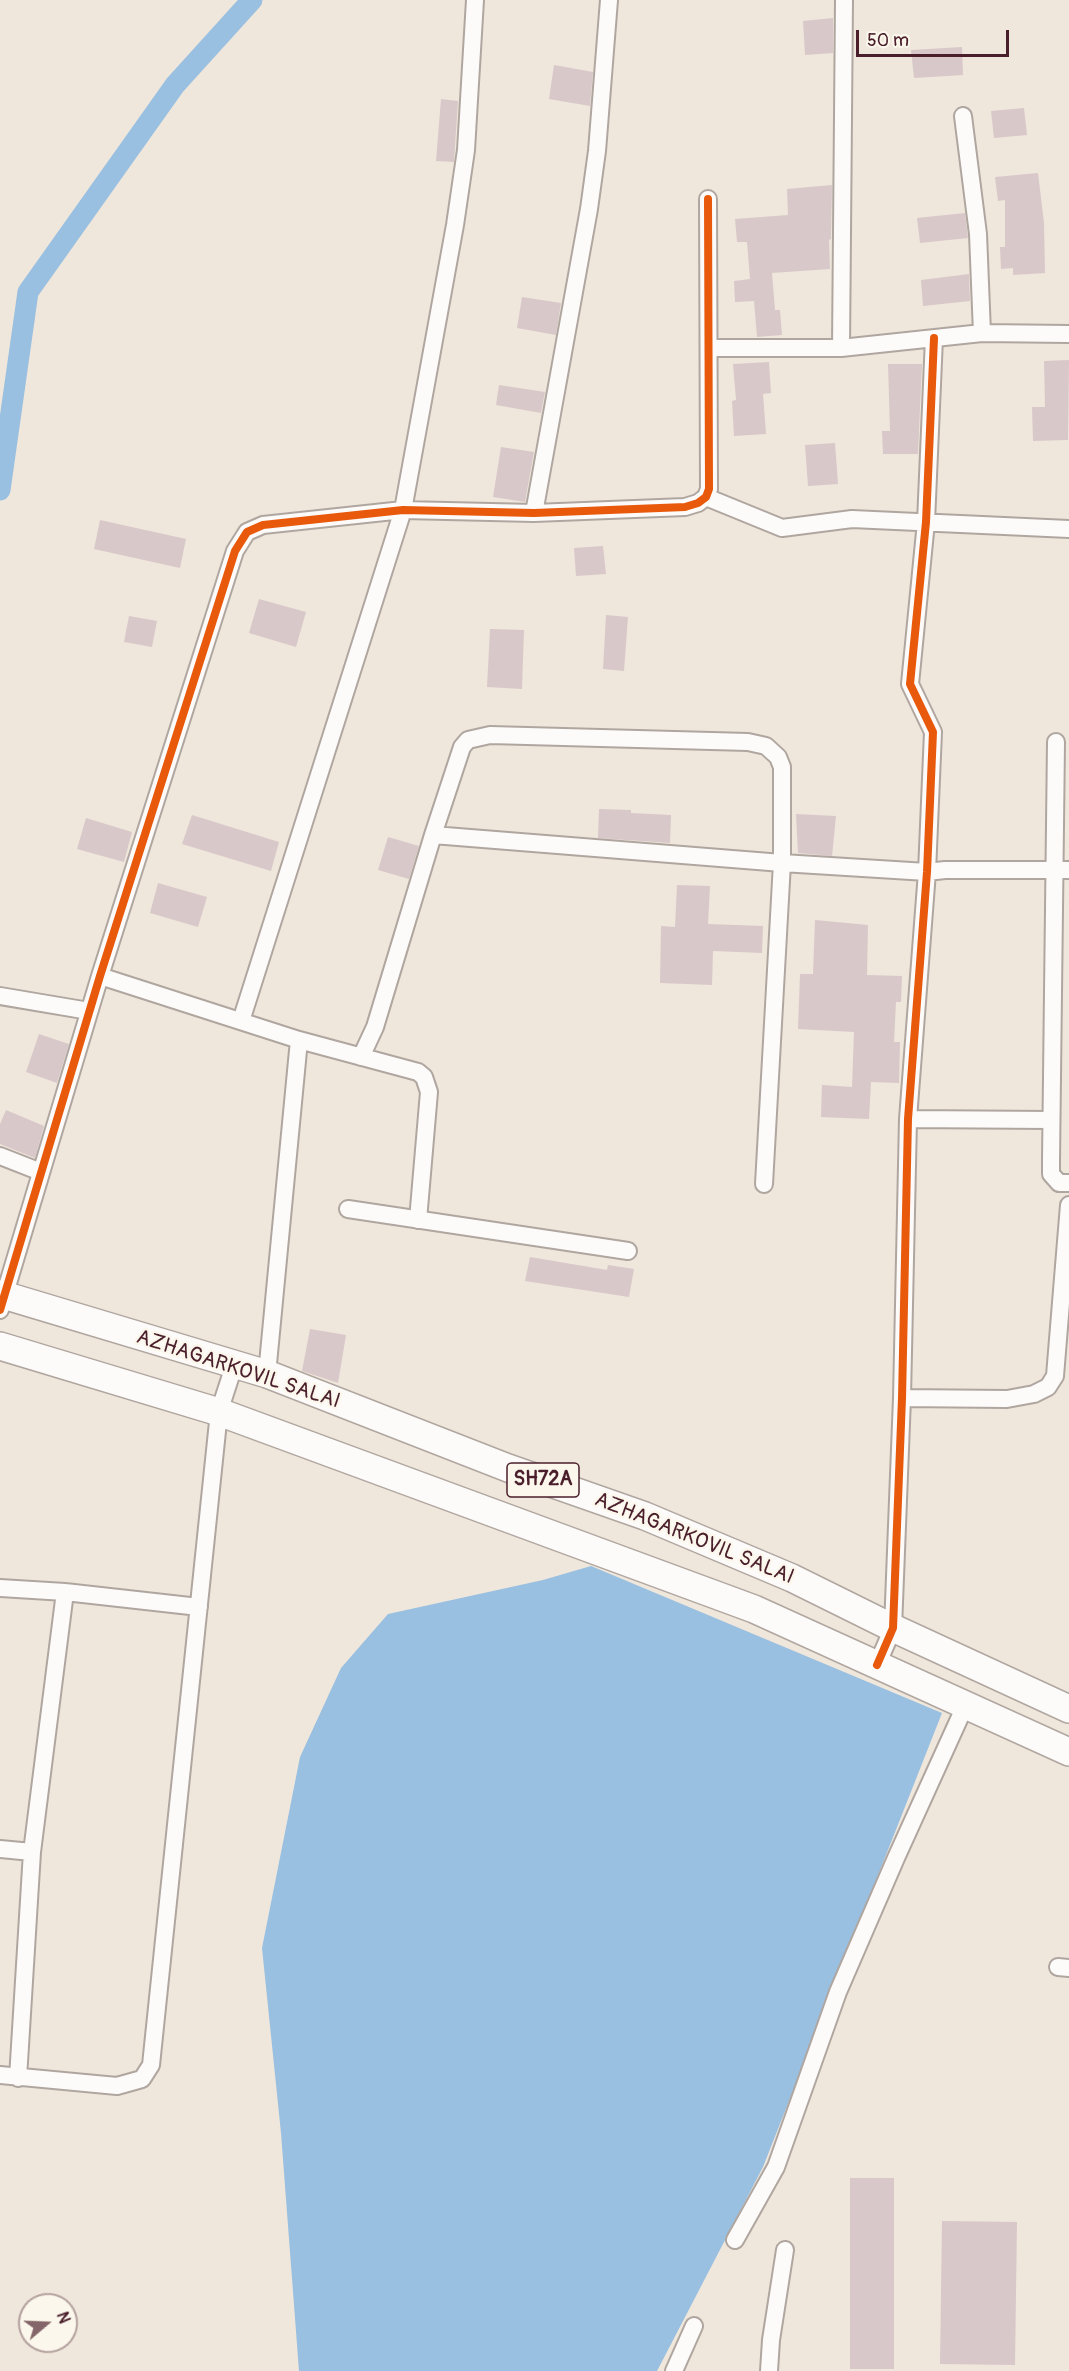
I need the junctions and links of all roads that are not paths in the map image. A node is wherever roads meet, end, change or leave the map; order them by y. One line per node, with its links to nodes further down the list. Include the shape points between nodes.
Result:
1 (475, 0): 12 (street, via 466,150)
2 (609, 0): 13 (street, via 589,209)
3 (844, 0): 10 (street)
4 (963, 116): 6 (street, via 978,234)
5 (708, 199): 9 (street)
6 (982, 333): 7 (street); 8 (street)
7 (1069, 334)
8 (934, 338): 10 (street); 14 (street)
9 (710, 348): 10 (street); 11 (street, via 710,489)
10 (841, 348)
11 (706, 497): 13 (street, via 686,507); 14 (street, via 782,528 852,519)
12 (404, 510): 13 (street); 21 (street, via 263,525 247,532 235,551); 24 (street)
13 (534, 513)
14 (926, 522): 15 (street); 20 (street, via 910,684 933,732)
15 (1069, 529)
16 (1056, 742): 19 (street)
17 (434, 835): 18 (street); 18 (street, via 462,747 479,736 748,741 766,746 782,767); 26 (street, via 375,1027)
18 (782, 863): 20 (street); 32 (street)
19 (1061, 870): 20 (street); 28 (street)
20 (927, 872): 27 (street)
21 (100, 976): 23 (street); 24 (street)
22 (0, 996): 23 (street)
23 (90, 1011): 30 (street)
24 (241, 1021): 25 (street)
25 (299, 1040): 26 (street); 40 (street)
26 (361, 1057): 35 (street, via 418,1072 428,1082)
27 (908, 1119): 28 (street); 41 (street)
28 (1051, 1120): 31 (street, via 1051,1174 1059,1183)
29 (0, 1156): 30 (street)
30 (41, 1172): 37 (street)
31 (1069, 1183)
32 (764, 1184)
33 (1069, 1205): 41 (street, via 1055,1376 1047,1387 1007,1399)
34 (348, 1209): 35 (street)
35 (418, 1220): 36 (street)
36 (628, 1251)
37 (1, 1300): 39 (main road, AZHAGARKOVIL SALAI / SH72A)
38 (0, 1346): 42 (main road, AZHAGARKOVIL SALAI / SH72A)
39 (234, 1366): 40 (main road, AZHAGARKOVIL SALAI / SH72A); 42 (street)
40 (267, 1374): 46 (main road, AZHAGARKOVIL SALAI / SH72A, via 508,1468 645,1516 792,1578)
41 (902, 1398): 46 (street)
42 (219, 1412): 45 (street); 47 (main road, AZHAGARKOVIL SALAI / SH72A, via 754,1610)
43 (0, 1588): 44 (street)
44 (65, 1592): 45 (street); 52 (street)
45 (199, 1607): 54 (street, via 151,2065 142,2079 117,2086)
46 (893, 1628): 47 (street); 49 (main road, AZHAGARKOVIL SALAI / SH72A)
47 (877, 1665): 48 (main road, AZHAGARKOVIL SALAI / SH72A)
48 (965, 1706): 50 (main road, AZHAGARKOVIL SALAI / SH72A); 55 (street, via 838,1992 776,2167)
49 (1069, 1709)
50 (1069, 1752)
51 (0, 1850): 52 (street)
52 (32, 1852): 54 (street)
53 (0, 2075): 54 (street)
54 (18, 2078)
55 (735, 2240)
56 (785, 2250): 59 (street)
57 (694, 2326): 58 (street)
58 (674, 2371)
59 (769, 2371)

